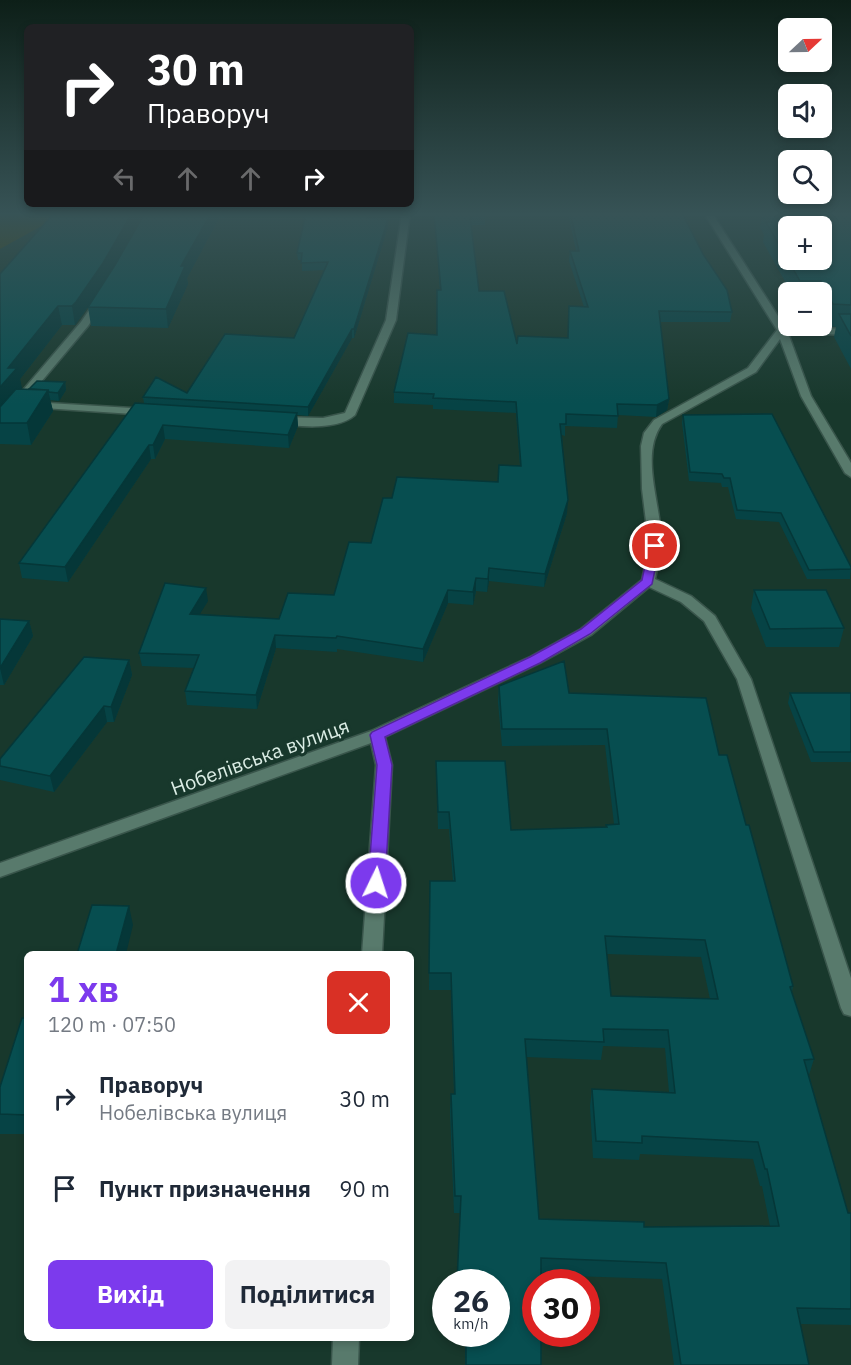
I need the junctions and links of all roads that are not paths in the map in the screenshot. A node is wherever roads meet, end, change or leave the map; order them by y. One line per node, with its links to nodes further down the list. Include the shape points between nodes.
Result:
1 (397, 277): 11 (street, via 391,320 350,415 318,423)
2 (748, 277): 4 (street)
3 (107, 290): 9 (street, via 85,324)
4 (778, 324)
5 (832, 331): 6 (street)
6 (851, 332)
7 (778, 335): 14 (street, via 752,370 658,422 650,434 648,489 655,546)
8 (784, 336): 13 (street, via 806,396)
9 (17, 404): 10 (street); 12 (street)
10 (156, 412)
11 (260, 419)
12 (0, 424)
13 (851, 473)
14 (648, 581): 15 (street, Нобелівська вулиця, via 586,632); 18 (street, via 686,599 710,619 744,679)
15 (377, 735): 16 (street, Нобелівська вулиця); 17 (street, via 384,765)
16 (0, 870)
17 (372, 951)
18 (851, 1008)
19 (346, 1341): 20 (street)
20 (345, 1365)

